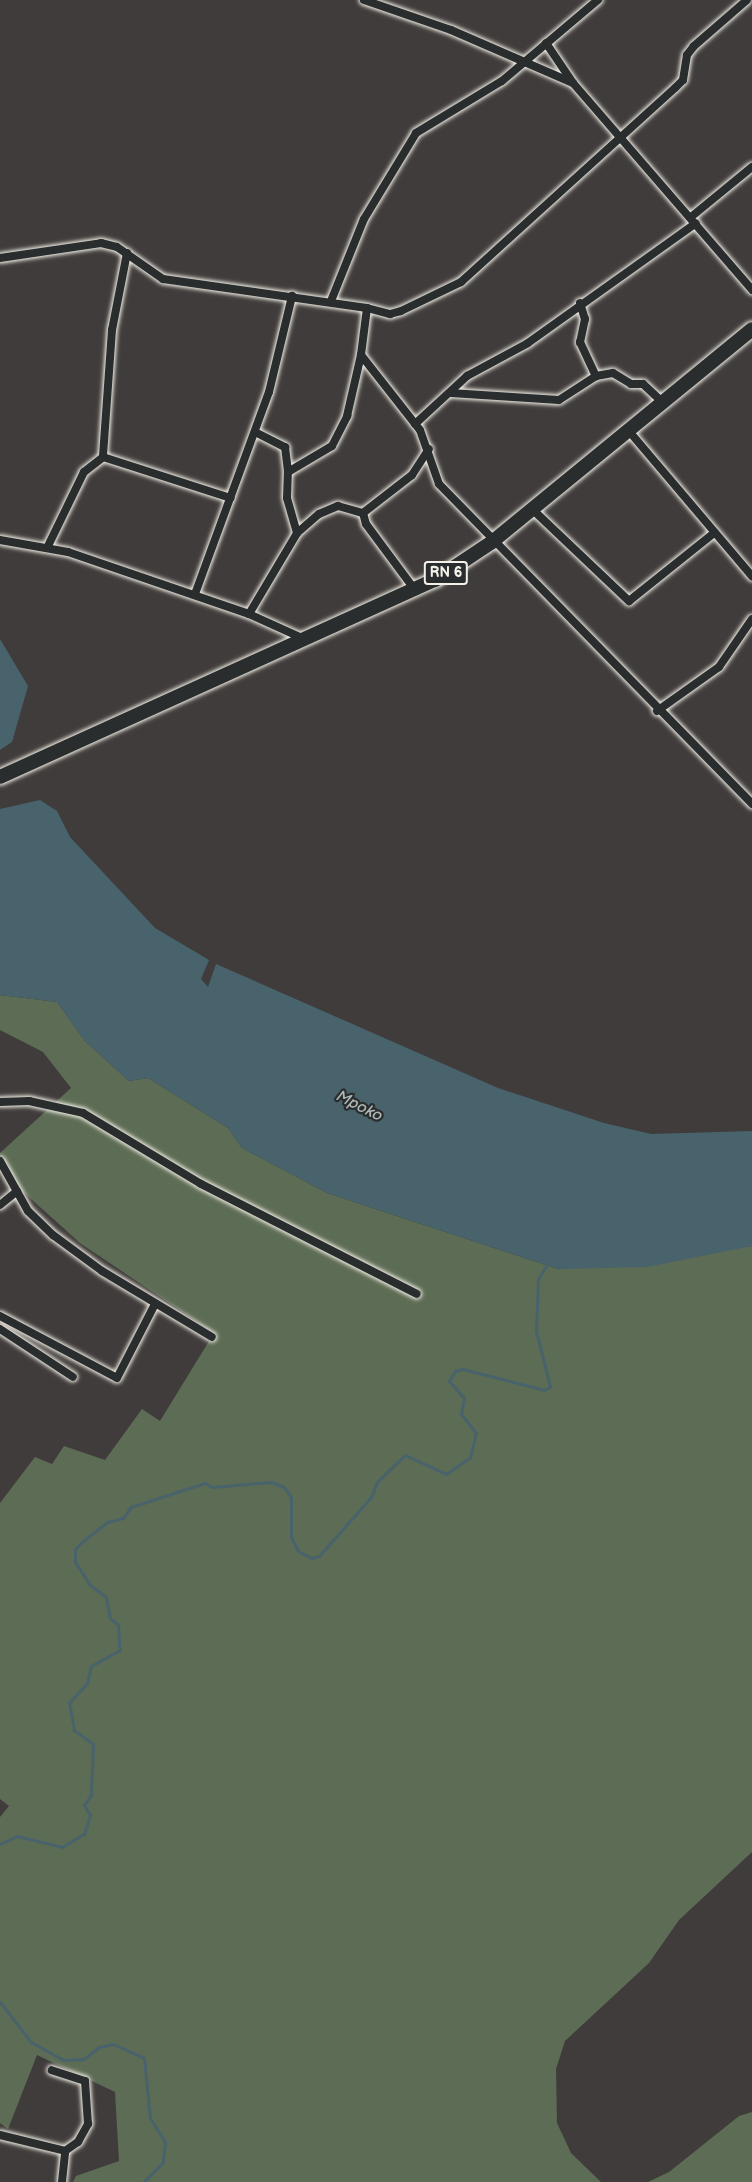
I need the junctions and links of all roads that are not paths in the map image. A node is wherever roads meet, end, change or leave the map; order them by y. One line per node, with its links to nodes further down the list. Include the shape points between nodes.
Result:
1 (364, 0): 5 (street)
2 (598, 0): 4 (street)
3 (747, 0): 7 (street, via 694,46 687,55 683,80)
4 (546, 43): 5 (street); 6 (street)
5 (527, 61): 6 (street); 14 (street, via 473,101 416,133 364,219)
6 (573, 83): 7 (street)
7 (621, 134): 9 (street); 16 (street, via 461,282 401,311 390,314)
8 (752, 167): 9 (street)
9 (693, 220): 12 (street); 15 (street, via 650,260)
10 (126, 253): 11 (street, via 101,243 83,242); 13 (street, via 163,279); 26 (street, via 112,330)
11 (0, 258)
12 (752, 290)
13 (292, 296): 14 (street); 24 (street, via 279,359)
14 (332, 301): 16 (street)
15 (580, 303): 19 (street, via 585,319 580,342); 20 (street, via 528,343 467,376)
16 (367, 308): 18 (street)
17 (752, 329): 21 (main road, RN 6)
18 (361, 355): 22 (street); 27 (street, via 347,416 332,446)
19 (596, 376): 20 (street, via 559,400); 21 (street, via 613,373 631,384 643,384)
20 (451, 393): 22 (street)
21 (662, 402): 23 (main road, RN 6)
22 (415, 424): 25 (street)
23 (628, 430): 29 (main road, RN 6); 32 (street)
24 (255, 432): 27 (street, via 285,447); 28 (street)
25 (429, 449): 30 (street, via 412,475); 34 (street, via 439,484 456,496)
26 (104, 457): 28 (street); 35 (street, via 84,472)
27 (288, 472): 31 (street, via 287,498)
28 (231, 498): 38 (street)
29 (532, 509): 32 (street, via 629,601); 34 (main road, RN 6)
30 (363, 513): 31 (street, via 338,506 319,514); 37 (street)
31 (297, 533): 39 (street)
32 (713, 534): 36 (street)
33 (0, 540): 35 (street)
34 (492, 542): 37 (main road, RN 6); 42 (street)
35 (48, 546): 38 (street)
36 (752, 576)
37 (415, 590): 41 (main road, RN 6)
38 (195, 594): 39 (street)
39 (249, 614): 41 (street)
40 (752, 619): 42 (street, via 719,667)
41 (304, 639): 43 (main road, RN 6)
42 (657, 711): 44 (street)
43 (0, 777)
44 (752, 804)
45 (0, 1102): 49 (street, via 29,1101 83,1113 201,1184)
46 (0, 1161): 47 (street)
47 (17, 1191): 48 (street); 50 (street, via 28,1211 52,1235)
48 (0, 1205)
49 (417, 1294)
50 (155, 1304): 51 (street, via 117,1378); 53 (street)
51 (0, 1316)
52 (0, 1329): 54 (street)
53 (212, 1337)
54 (73, 1377)
55 (52, 2070): 57 (street, via 85,2081 88,2124 78,2142)
56 (0, 2135): 57 (street)
57 (64, 2151): 58 (street)
58 (62, 2182)

